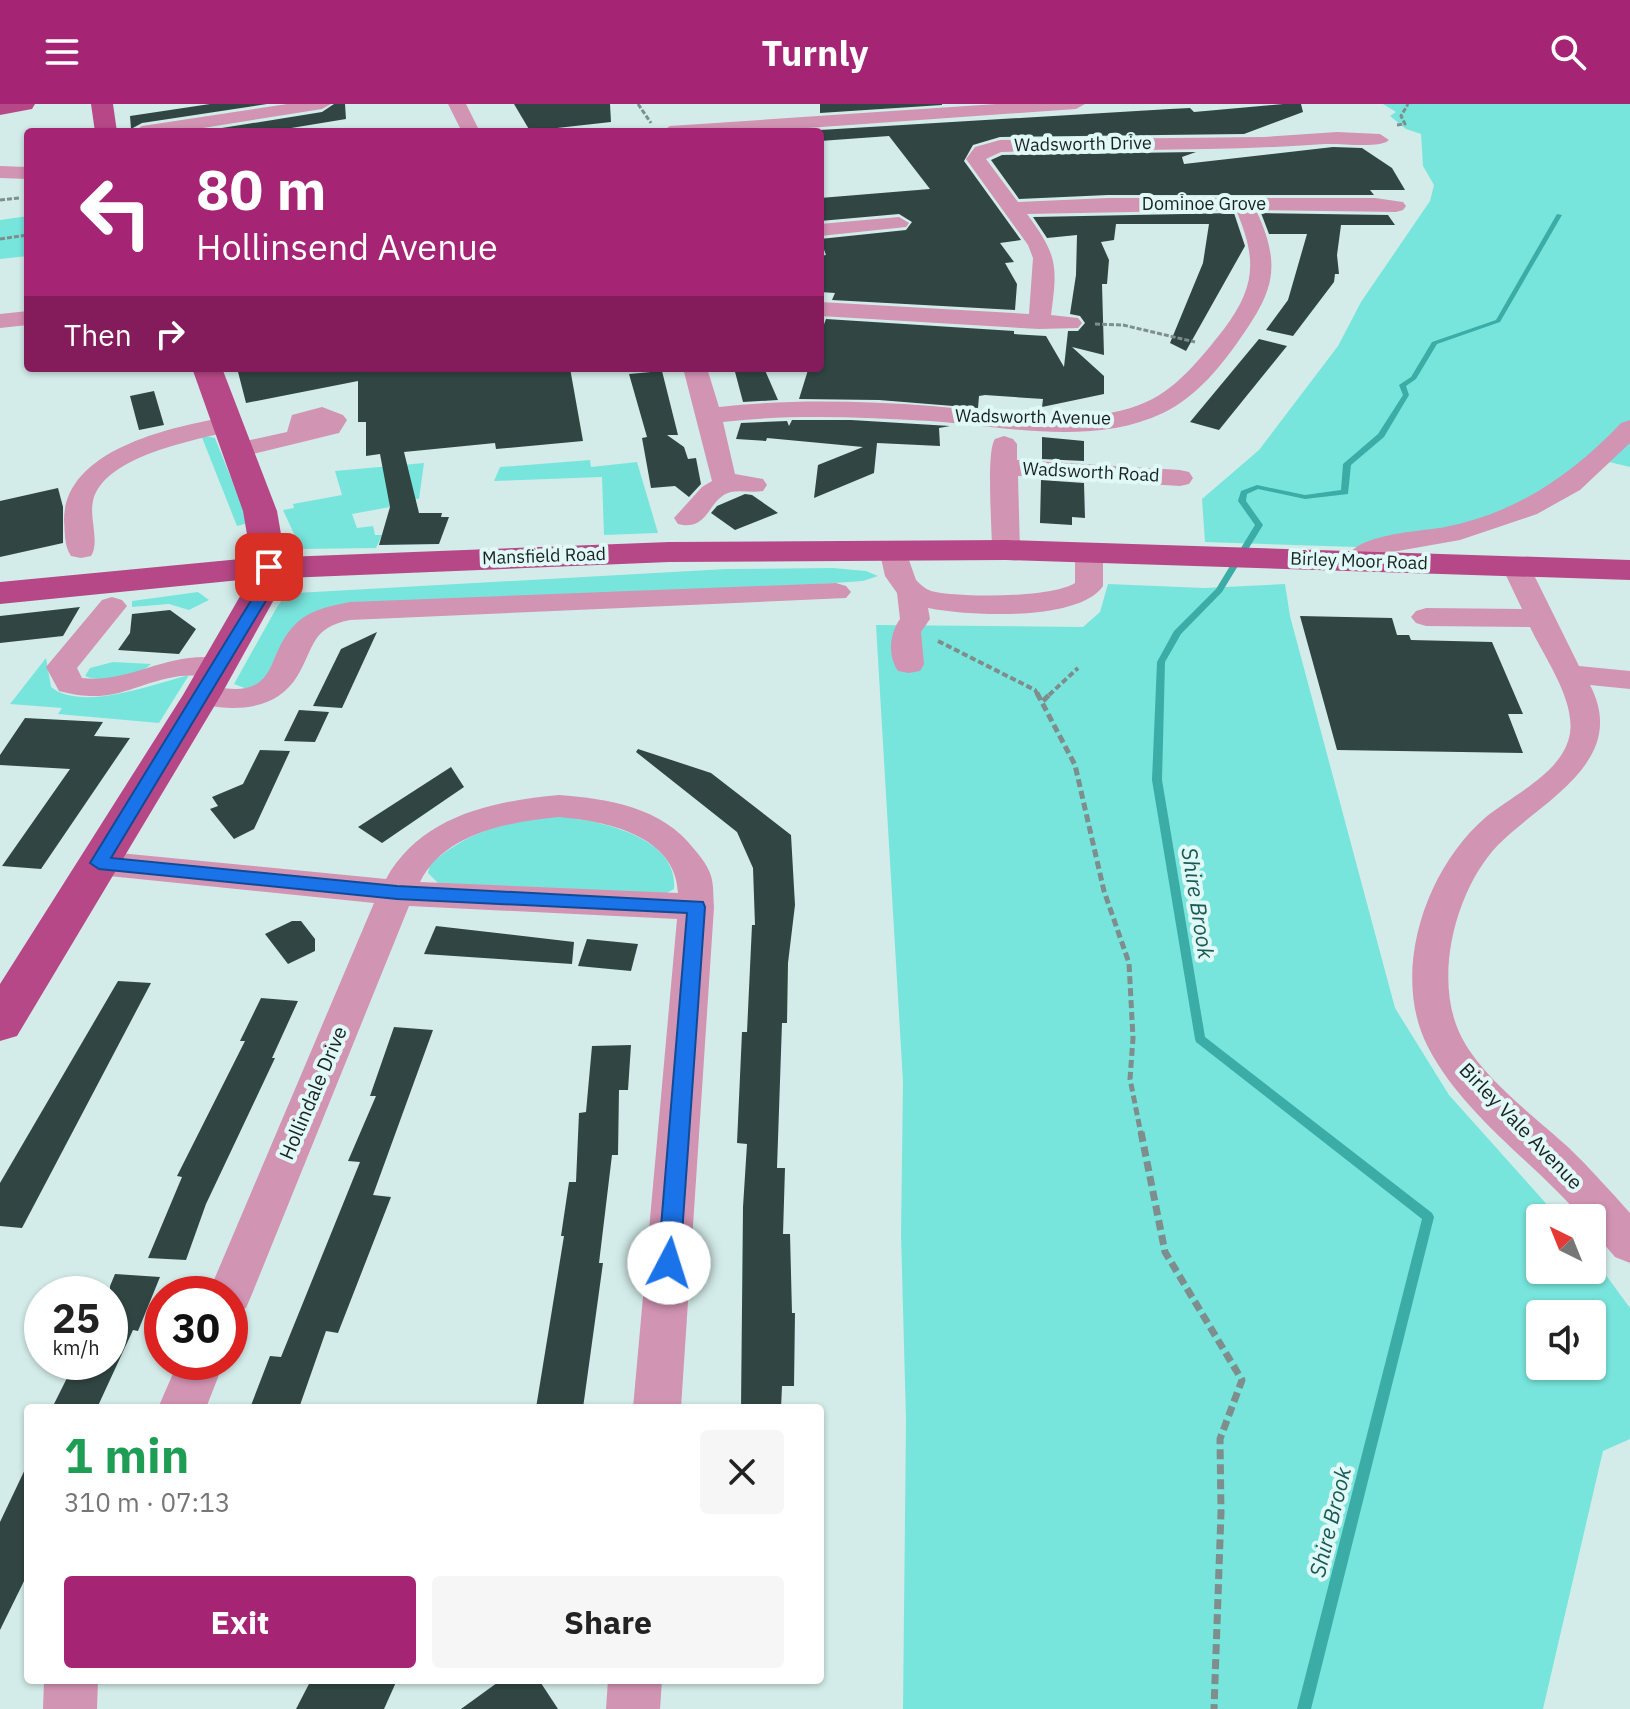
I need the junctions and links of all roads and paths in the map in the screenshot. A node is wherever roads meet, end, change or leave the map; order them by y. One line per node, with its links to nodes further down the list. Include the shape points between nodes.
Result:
1 (24, 104): 8 (main road)
2 (102, 104): 10 (main road)
3 (322, 104): 11 (street)
4 (457, 104): 12 (street)
5 (638, 104): 13 (path)
6 (1076, 104): 14 (street)
7 (1408, 104): 9 (path, via 1401,116)
8 (0, 108)
9 (1405, 124)
10 (105, 128)
11 (168, 128)
12 (469, 128)
13 (660, 128)
14 (765, 128)
15 (1380, 140): 17 (street, Wadsworth Drive, via 1355,135 1267,143 1000,146)
16 (959, 151): 17 (street, Wadsworth Drive)
17 (982, 151): 22 (street, via 976,159)
18 (0, 172): 19 (street)
19 (24, 173)
20 (1243, 204): 21 (street, Dominoe Grove); 22 (street, Dominoe Grove); 32 (street, Wadsworth Avenue, via 1259,236 1264,262 1252,305)
21 (1396, 206)
22 (1012, 208): 30 (street, via 1044,258)
23 (887, 221): 24 (street)
24 (824, 229)
25 (24, 236): 26 (path)
26 (0, 239)
27 (824, 309): 30 (street)
28 (24, 318): 29 (street)
29 (0, 321)
30 (1039, 322): 31 (street)
31 (1070, 323): 32 (path, via 1123,325)
32 (1221, 348): 36 (street, Wadsworth Avenue, via 1178,393 1132,417)
33 (208, 372): 39 (main road)
34 (696, 372): 35 (street)
35 (709, 416): 36 (street, Wadsworth Avenue, via 802,408); 42 (street, via 722,477 741,484 711,493)
36 (1009, 420): 40 (street, Wadsworth Road)
37 (1630, 428): 47 (street, via 1589,472 1523,511 1449,534 1373,548)
38 (306, 432): 39 (street, via 290,439)
39 (231, 438): 44 (street, via 189,431 119,460 91,480 82,494 78,520); 48 (main road, via 260,511)
40 (1002, 467): 41 (street, Wadsworth Road); 45 (street, Wadsworth Road)
41 (1180, 478)
42 (688, 518)
43 (893, 549): 45 (main road, Mansfield Road); 48 (main road, Mansfield Road); 53 (street, via 897,576)
44 (81, 550)
45 (1006, 550): 46 (main road, Mansfield Road)
46 (1089, 554): 47 (main road, Birley Moor Road); 53 (street, via 1089,586 1069,599)
47 (1359, 561): 49 (main road, Birley Moor Road)
48 (269, 567): 52 (main road, Mansfield Road); 61 (main road, via 265,589)
49 (1516, 567): 50 (main road, Birley Moor Road); 56 (street, Birley Vale Avenue)
50 (1630, 570)
51 (836, 592): 61 (street, via 350,611 329,615 305,629 274,687 243,698)
52 (0, 593)
53 (922, 597): 57 (street, via 906,632); 62 (path, via 935,638 1020,681)
54 (112, 606): 61 (street, via 61,667 70,684 85,689 127,684 180,667)
55 (1426, 617): 56 (street)
56 (1541, 618): 59 (street, Birley Vale Avenue)
57 (909, 664)
58 (1078, 668): 62 (path)
59 (1569, 674): 60 (street); 67 (street, Birley Vale Avenue, via 1587,712 1585,739 1573,762 1482,840 1461,872 1436,931 1429,998 1438,1028 1459,1063)
60 (1630, 680)
61 (210, 681): 63 (main road)
62 (1043, 701): 76 (path, via 1075,765 1104,891 1129,963 1130,1079 1165,1252 1242,1380 1220,1439)
63 (99, 863): 64 (street); 66 (main road)
64 (397, 893): 65 (street); 65 (street, Hollindale Drive, via 415,861 470,824 509,810 585,807 624,814 657,831 681,852 694,874); 68 (street, Hollindale Drive)
65 (696, 907): 71 (street, Hollindale Drive)
66 (0, 1023)
67 (1630, 1244)
68 (237, 1276)
69 (194, 1380): 70 (street)
70 (184, 1404)
71 (657, 1404)
72 (71, 1684): 74 (street)
73 (635, 1684): 75 (street)
74 (70, 1709)
75 (633, 1709)
76 (1214, 1709)

